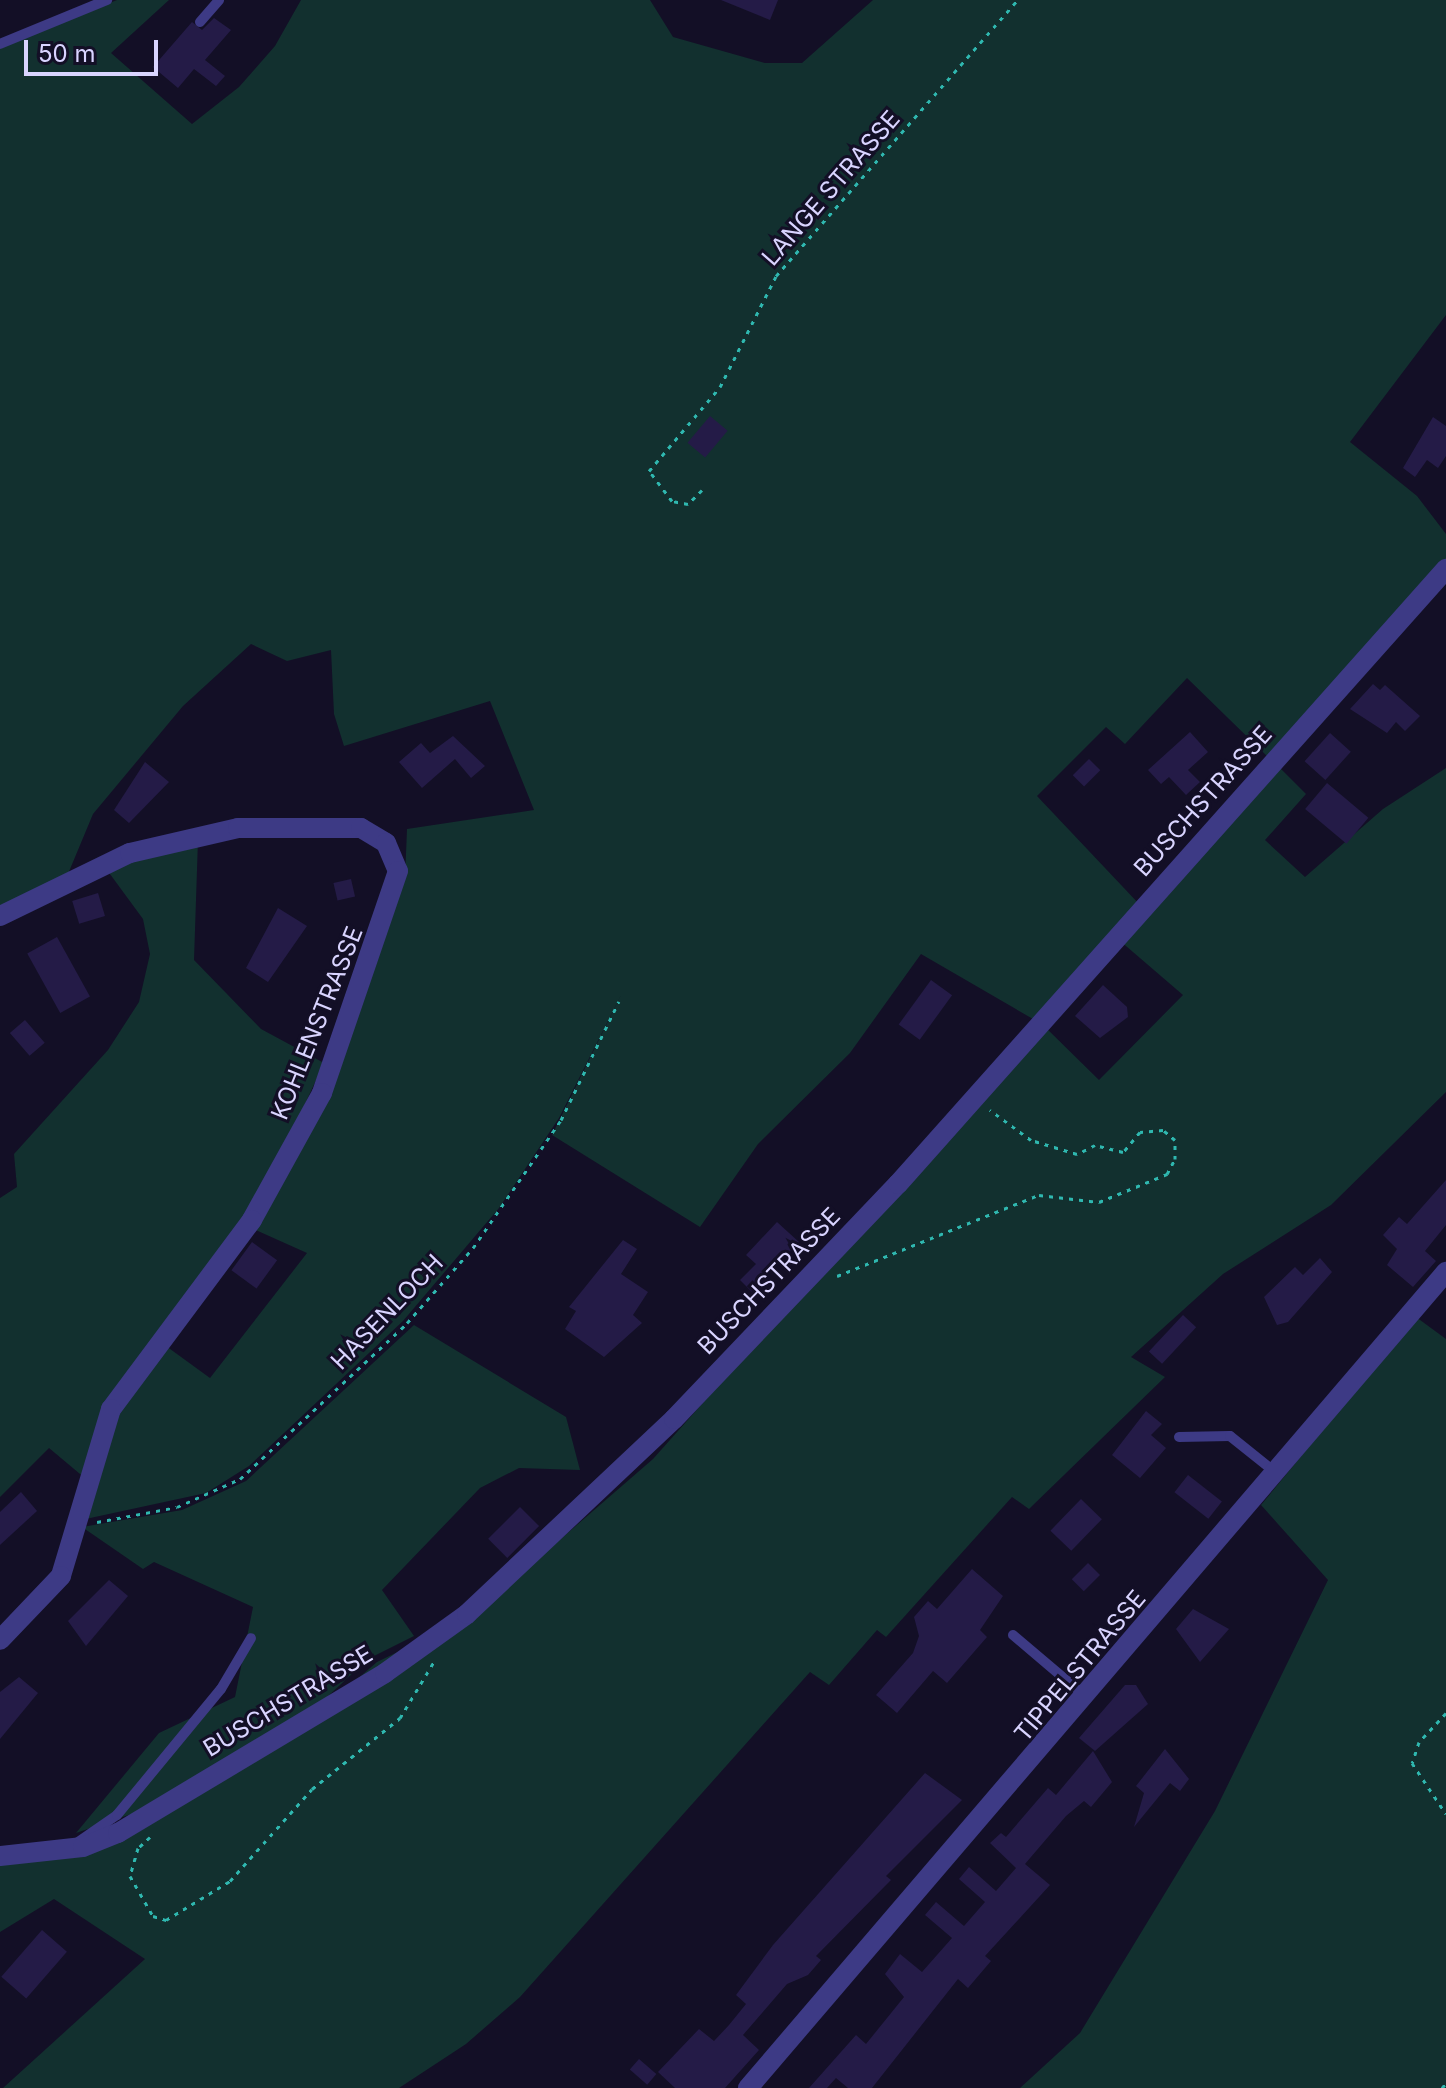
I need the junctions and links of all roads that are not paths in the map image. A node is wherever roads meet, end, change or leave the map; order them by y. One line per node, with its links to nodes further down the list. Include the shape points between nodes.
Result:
1 (107, 0): 4 (lane)
2 (219, 0): 3 (lane)
3 (200, 22)
4 (0, 44)
5 (1446, 569): 14 (street, BUSCHSTRASSE, via 674,1419 437,1637 118,1833)
6 (0, 916): 12 (street, KOHLENSTRASSE, via 130,853 238,828 361,828 386,843 398,871 322,1093 252,1220 111,1409 61,1576)
7 (1446, 1272): 9 (street, TIPPELSTRASSE)
8 (1179, 1437): 9 (lane, via 1230,1436)
9 (1275, 1472): 13 (street, TIPPELSTRASSE)
10 (1013, 1635): 13 (lane)
11 (251, 1638): 14 (lane, via 221,1689 117,1815)
12 (0, 1640)
13 (1087, 1698): 16 (street, TIPPELSTRASSE)
14 (68, 1849): 15 (street, BUSCHSTRASSE)
15 (0, 1856)
16 (748, 2088)

